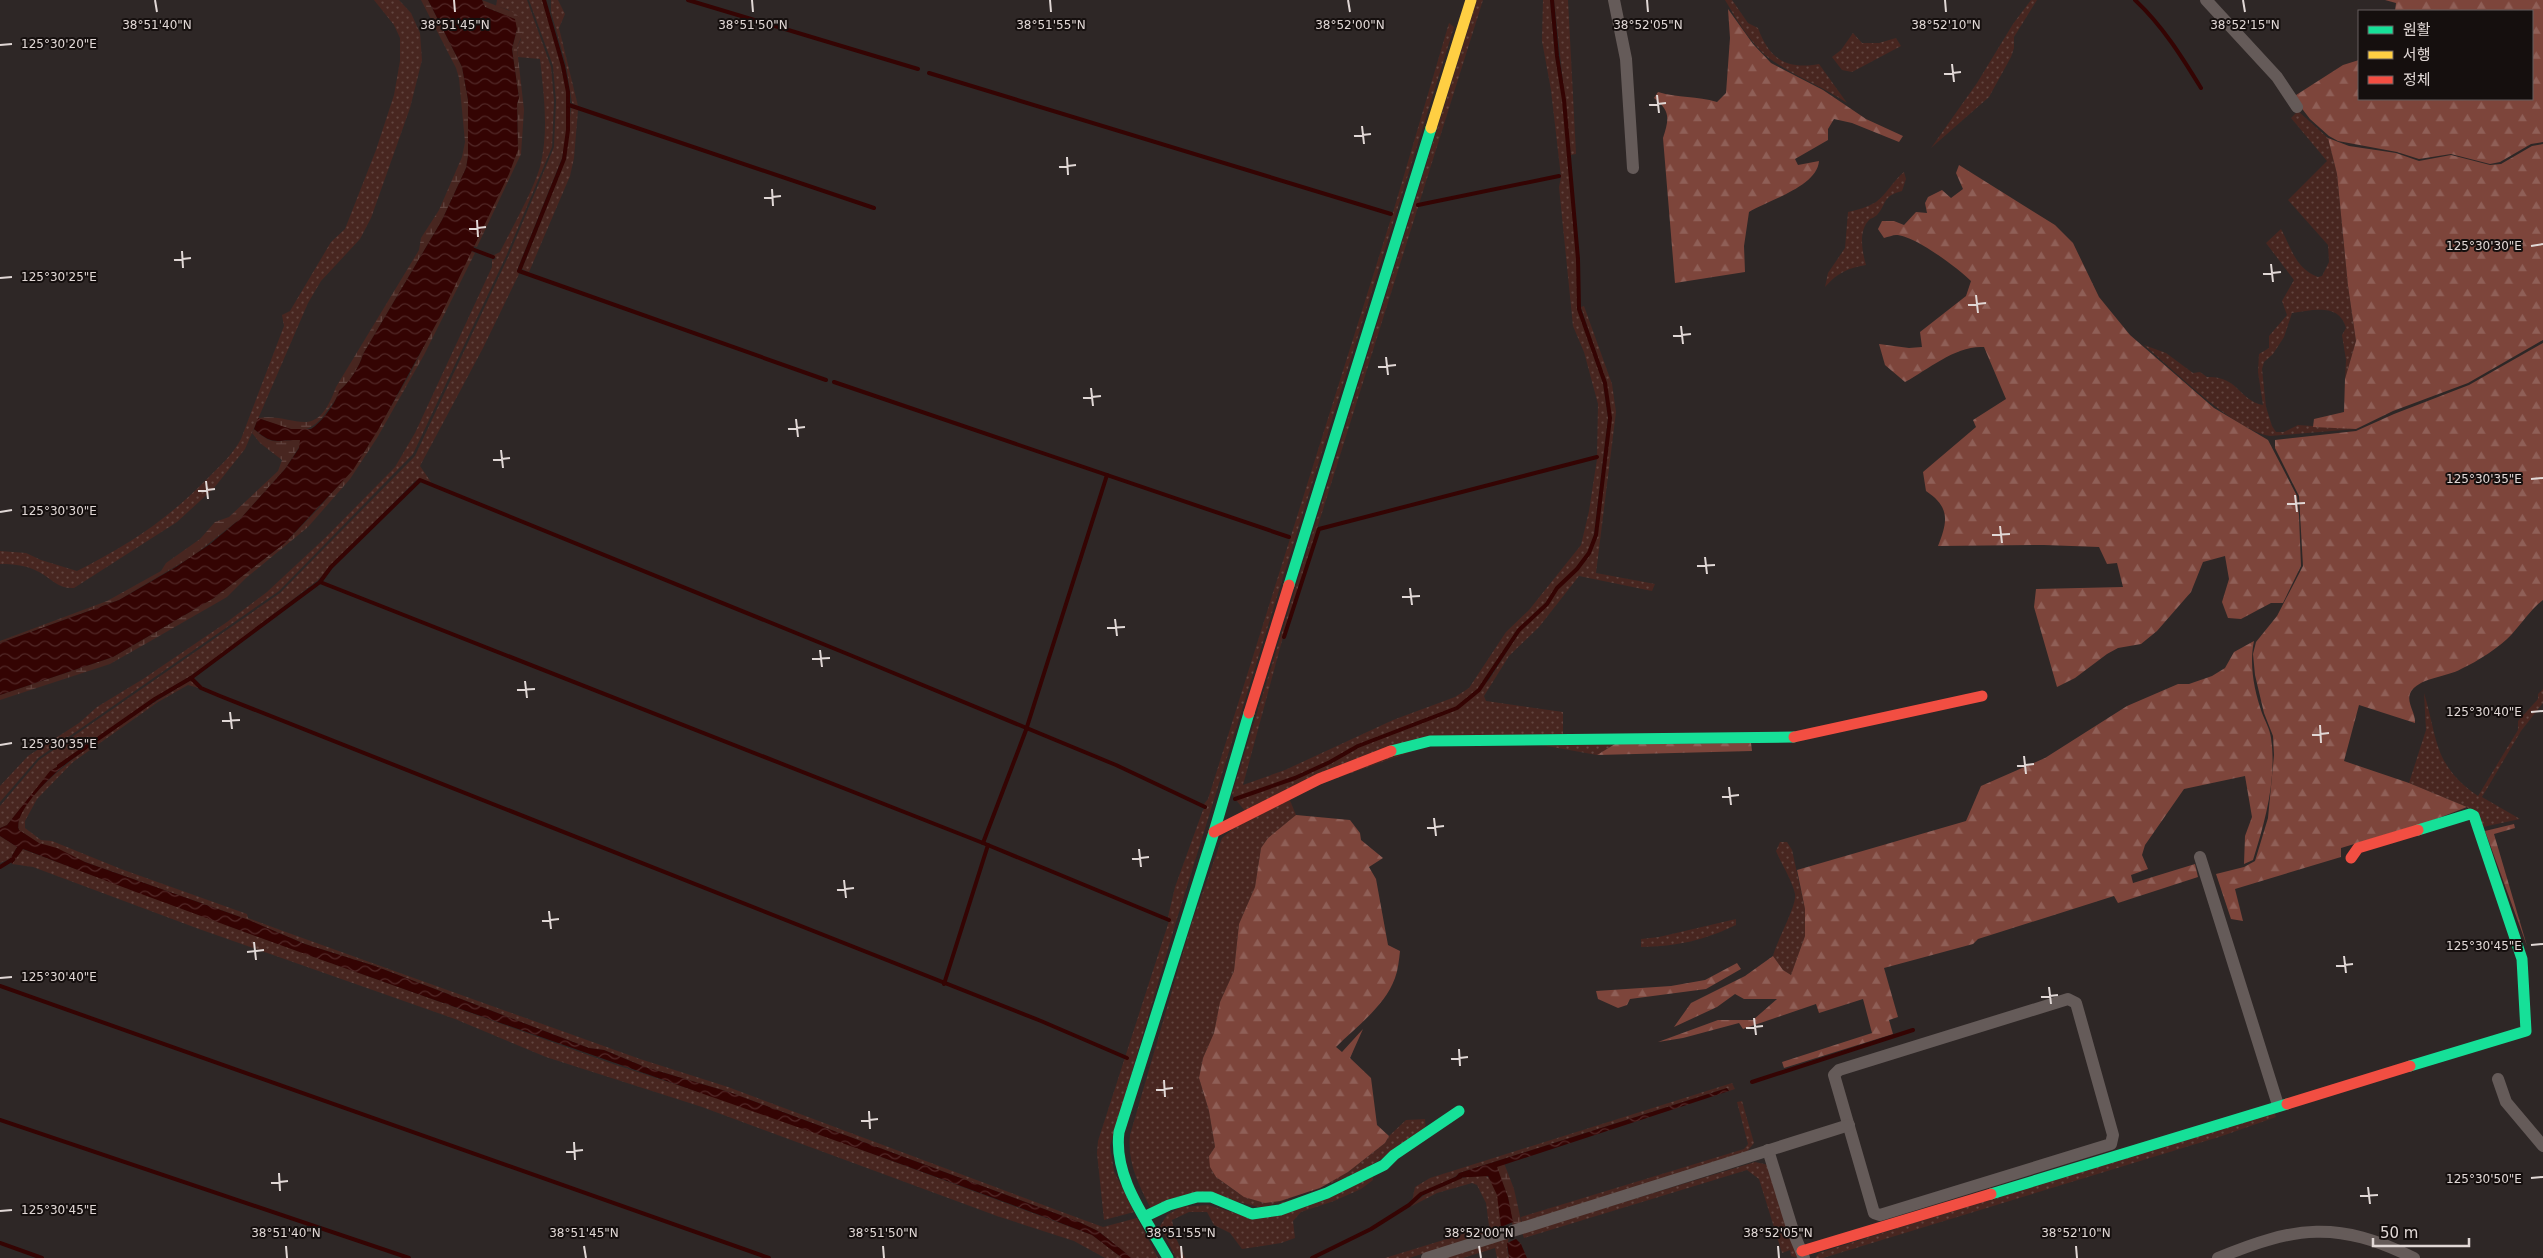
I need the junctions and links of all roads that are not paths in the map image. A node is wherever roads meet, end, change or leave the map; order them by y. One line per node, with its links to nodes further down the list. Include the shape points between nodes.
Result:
1 (1471, 0): 7 (street, via 1250,705)
2 (1614, 0): 5 (street, via 1626,59)
3 (2206, 0): 4 (street, via 2277,77)
4 (2297, 107)
5 (1633, 168)
6 (1982, 696): 7 (street, via 1797,737 1430,741 1374,756 1286,795)
7 (1214, 832): 16 (street, via 1120,1130 1119,1160)
8 (2200, 857): 11 (street)
9 (2351, 858): 11 (street, via 2358,848 2470,814 2474,816 2522,959 2526,1031)
10 (2498, 1079): 14 (street, via 2506,1102)
11 (2278, 1105): 17 (street)
12 (1459, 1111): 16 (street, via 1384,1165 1327,1193 1280,1210 1252,1214 1211,1197 1197,1197)
13 (1849, 1125): 13 (street, via 1834,1075 1839,1070 2068,999 2076,1003 2113,1135 2111,1144 1880,1215 1874,1213); 15 (street)
14 (2543, 1146)
15 (1768, 1150): 17 (street); 19 (street)
16 (1146, 1216): 18 (street)
17 (1803, 1255)
18 (1168, 1258)
19 (1427, 1258)
20 (2218, 1258): 21 (street, via 2266,1239 2315,1231 2364,1237)
21 (2414, 1258)

